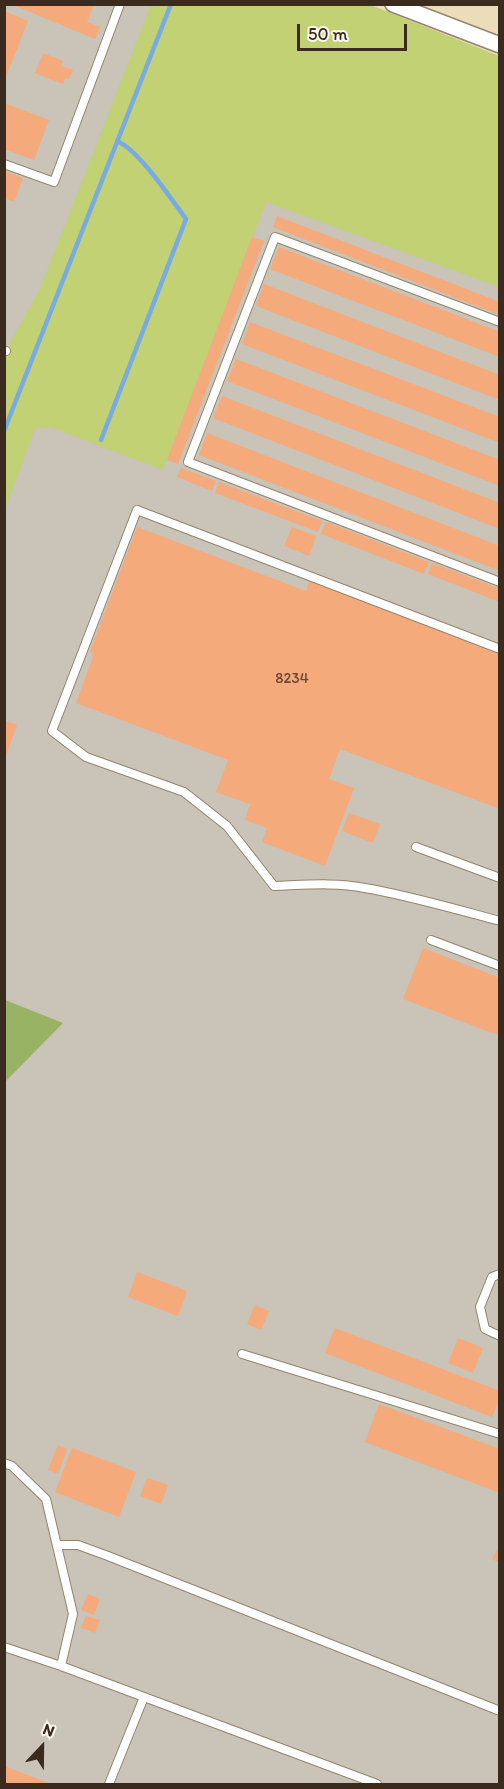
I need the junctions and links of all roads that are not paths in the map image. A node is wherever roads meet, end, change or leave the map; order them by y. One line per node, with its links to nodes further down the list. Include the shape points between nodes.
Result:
1 (120, 4): 4 (lane, via 54,182)
2 (393, 4): 3 (street)
3 (500, 45)
4 (4, 164)
5 (500, 322): 6 (lane, via 275,237 188,462)
6 (500, 582)
7 (500, 649): 10 (lane, via 137,510 52,731 86,757 184,792 227,826 274,886 364,887)
8 (416, 847): 9 (lane)
9 (500, 878)
10 (500, 921)
11 (431, 940): 12 (lane)
12 (500, 966)
13 (500, 1274): 14 (lane, via 492,1277 480,1307 484,1329)
14 (500, 1336)
15 (242, 1354): 16 (lane)
16 (500, 1434)
17 (4, 1463): 18 (lane, via 46,1499)
18 (58, 1545): 20 (lane, via 73,1614); 22 (lane, via 78,1545 108,1556)
19 (4, 1647): 20 (lane)
20 (61, 1666): 21 (lane)
21 (144, 1697): 23 (lane); 24 (lane)
22 (500, 1711)
23 (109, 1785)
24 (377, 1785)

